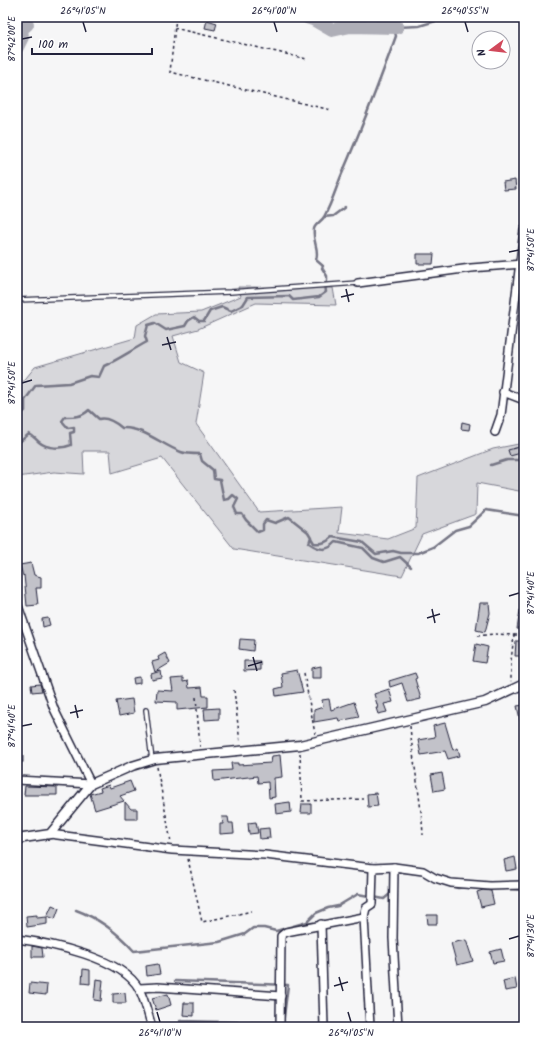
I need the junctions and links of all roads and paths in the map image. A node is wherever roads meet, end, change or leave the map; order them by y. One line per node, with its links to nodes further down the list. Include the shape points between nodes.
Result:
1 (176, 17): 2 (path)
2 (174, 28): 3 (path); 4 (path, via 170,72)
3 (307, 59)
4 (331, 110)
5 (524, 230): 6 (street)
6 (522, 264): 7 (street); 9 (street)
7 (358, 283): 8 (lane, via 230,292)
8 (17, 300)
9 (504, 392): 10 (street); 11 (street, via 501,415)
10 (524, 400)
11 (495, 432)
12 (17, 603): 29 (street, via 54,709)
13 (514, 635): 14 (path); 15 (path); 18 (path, via 511,685)
14 (524, 635)
15 (477, 636)
16 (304, 673): 23 (path)
17 (524, 684): 18 (street)
18 (515, 689): 22 (street, via 485,702)
19 (234, 690): 25 (path)
20 (196, 697): 26 (path)
21 (146, 710): 27 (lane)
22 (410, 720): 23 (street); 32 (path)
23 (317, 742): 24 (street)
24 (300, 745): 25 (street); 30 (path, via 302,801)
25 (240, 750): 26 (street)
26 (201, 754): 27 (street)
27 (154, 760): 29 (street, via 132,766); 34 (path)
28 (17, 780): 29 (street)
29 (91, 784): 31 (street)
30 (363, 799)
31 (50, 834): 33 (street); 34 (street)
32 (423, 835)
33 (17, 839)
34 (172, 850): 35 (street)
35 (186, 851): 37 (street, via 265,855); 39 (path, via 202,922)
36 (394, 867): 37 (street); 38 (street, via 423,871 451,883); 49 (street, via 393,938)
37 (373, 868): 40 (street, via 372,904 366,908)
38 (524, 885)
39 (252, 911)
40 (364, 916): 41 (street); 48 (street)
41 (321, 924): 44 (street, via 286,932 281,936); 47 (street)
42 (17, 939): 43 (street, via 50,944 95,957 122,971)
43 (139, 988): 44 (street, via 166,987); 45 (street)
44 (281, 996): 46 (street)
45 (152, 1027)
46 (280, 1027)
47 (324, 1027)
48 (370, 1027)
49 (398, 1027)

